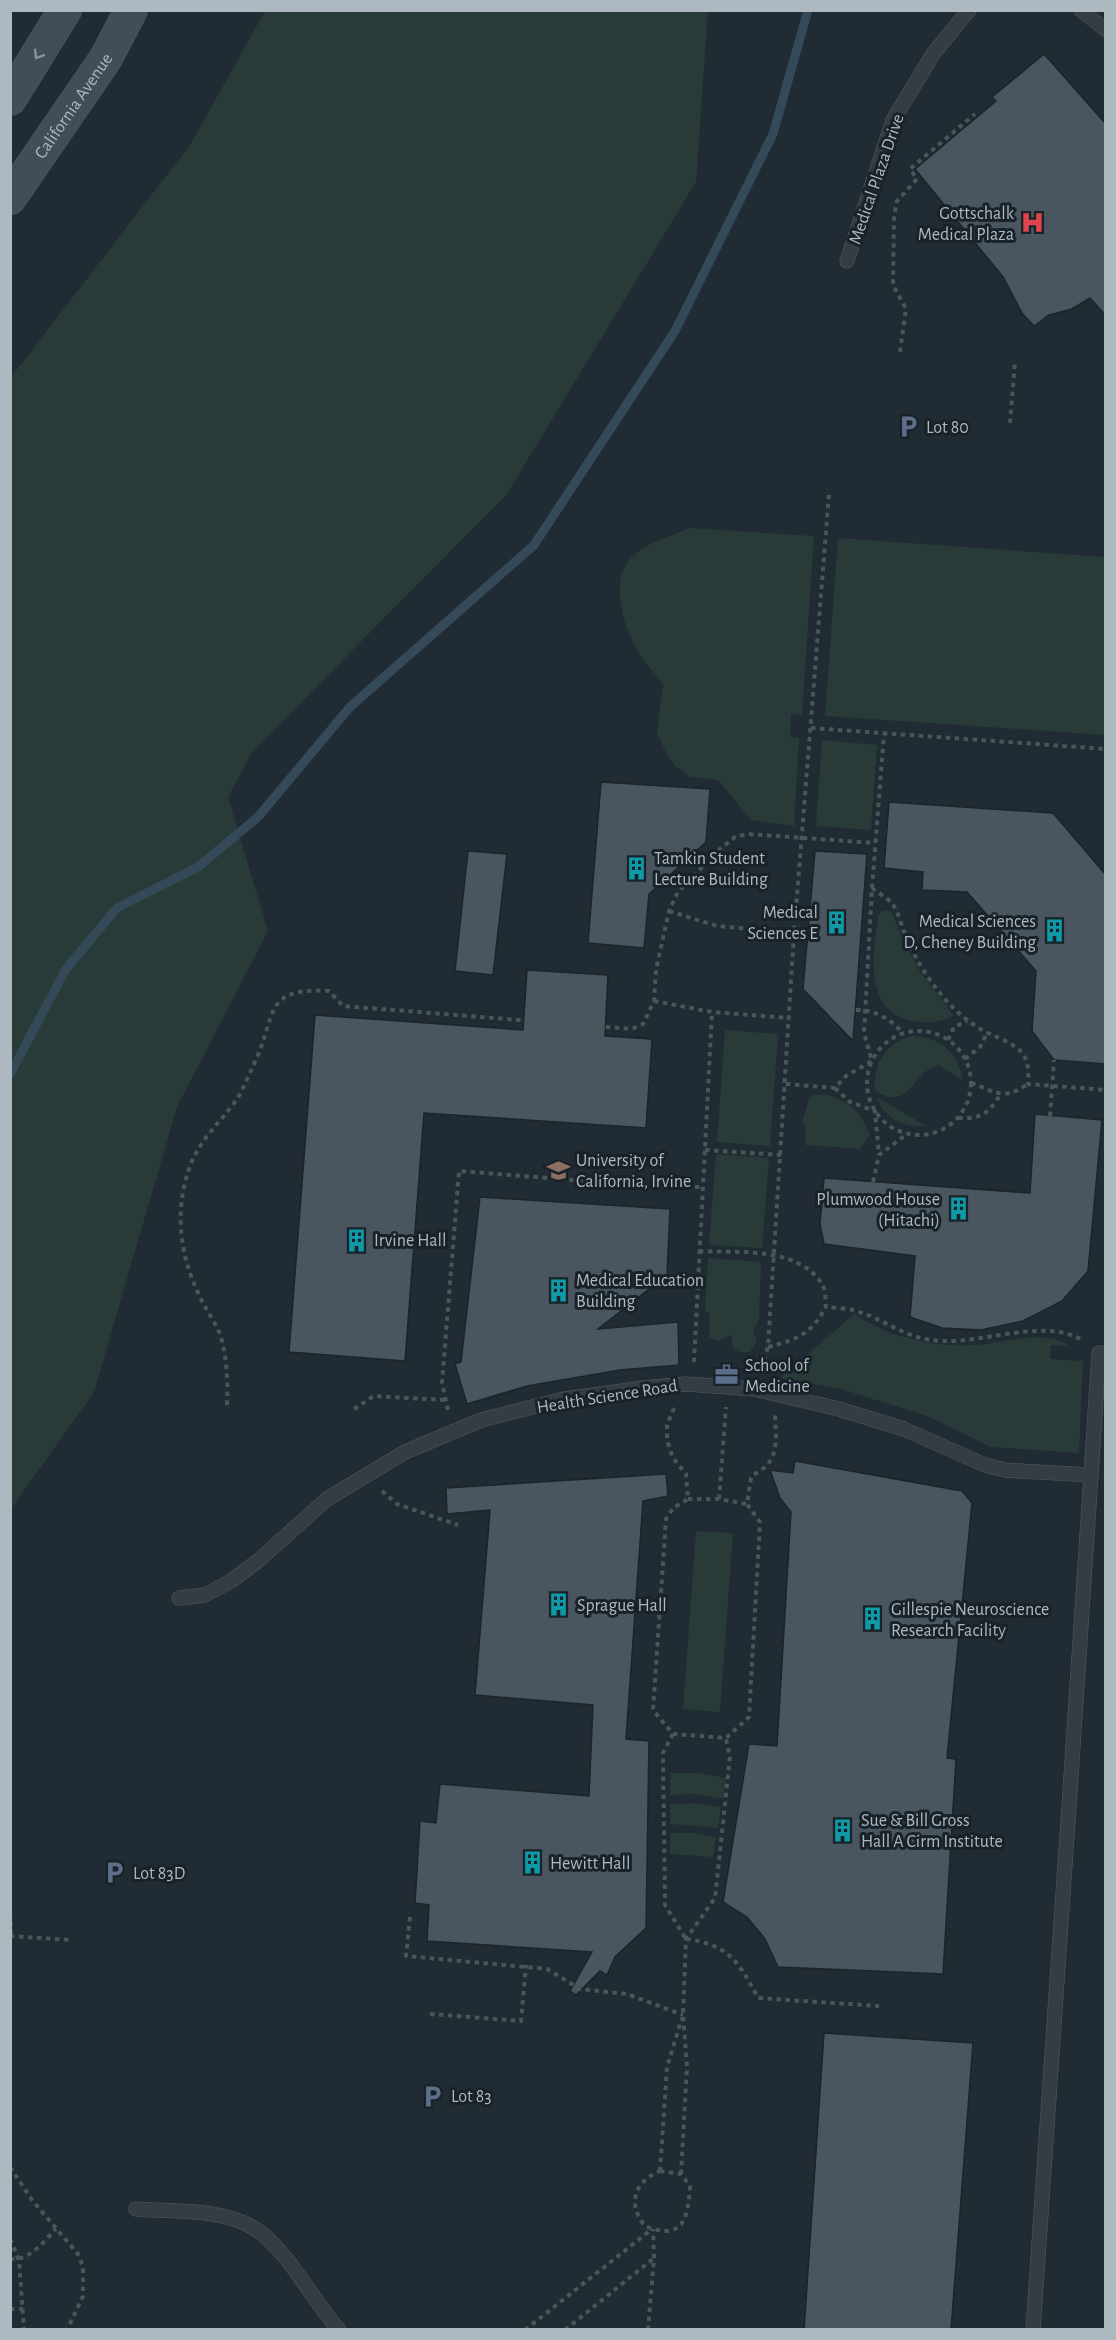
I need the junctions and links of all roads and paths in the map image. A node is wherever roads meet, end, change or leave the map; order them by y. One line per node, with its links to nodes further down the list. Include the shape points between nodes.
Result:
1 (65, 10): 6 (street, one-way to 6)
2 (131, 10): 8 (street, California Avenue, via 106,58)
3 (969, 10): 9 (lane, Medical Plaza Drive, via 933,54 893,120)
4 (1081, 10): 5 (lane)
5 (1106, 30)
6 (10, 99)
7 (975, 114): 10 (path, via 910,170 917,179 897,201 893,285 906,309)
8 (10, 198)
9 (847, 261)
10 (900, 352)
11 (1014, 362): 12 (path)
12 (1010, 423)
13 (829, 494): 14 (path)
14 (811, 728): 15 (path); 17 (path)
15 (884, 734): 16 (path); 18 (path)
16 (1106, 749)
17 (803, 838): 18 (path); 20 (path, via 748,834 735,837 678,892); 21 (path)
18 (875, 843): 19 (path)
19 (872, 888): 24 (path); 27 (path, via 891,902 934,987)
20 (669, 911): 21 (path, via 717,926); 22 (path, via 656,970)
21 (794, 933): 26 (path)
22 (654, 1001): 25 (path); 58 (path, via 643,1024 632,1029 343,1006 328,991 302,990 286,996 271,1012 261,1050 238,1098 198,1148 180,1212 180,1238 187,1266 220,1335 226,1358)
23 (856, 1010): 24 (path)
24 (865, 1010): 29 (path, via 893,1022); 33 (path, via 864,1033)
25 (712, 1012): 26 (path); 44 (path)
26 (789, 1018): 35 (path)
27 (967, 1021): 28 (path); 30 (path, via 954,1027)
28 (987, 1032): 31 (path, via 980,1047); 36 (path, via 1020,1050 1029,1066)
29 (903, 1033): 30 (path, via 919,1031); 33 (path, via 890,1040)
30 (948, 1040): 31 (path)
31 (965, 1059): 34 (path)
32 (1054, 1060): 41 (path, bridge)
33 (872, 1061): 37 (path, via 846,1076); 40 (path, via 867,1086)
34 (971, 1083): 39 (path); 42 (path)
35 (786, 1084): 37 (path); 45 (path)
36 (1028, 1084): 38 (path); 39 (path, via 1015,1093)
37 (836, 1088): 40 (path, via 850,1102)
38 (1106, 1090)
39 (1000, 1095): 42 (path, via 989,1112 977,1119)
40 (875, 1111): 43 (path, via 883,1121); 46 (path)
41 (1050, 1116)
42 (958, 1118): 43 (path, via 935,1132)
43 (907, 1133): 46 (path)
44 (705, 1149): 45 (path); 48 (path)
45 (781, 1155): 50 (path)
46 (879, 1155): 47 (path)
47 (873, 1182)
48 (704, 1187): 49 (path); 57 (path, via 459,1171 442,1383)
49 (699, 1251): 50 (path); 54 (path, via 694,1363)
50 (775, 1255): 51 (path, via 804,1266 823,1285); 52 (path)
51 (826, 1307): 52 (path, via 814,1327 794,1340); 53 (path, via 854,1310 903,1334 942,1341 981,1340 1038,1330 1076,1336)
52 (768, 1347): 56 (path)
53 (1102, 1353): 63 (lane)
54 (686, 1384): 55 (lane, Health Science Road); 61 (lane, Health Science Road, via 564,1399 480,1420); 64 (path, via 667,1425 667,1440 673,1458 686,1474)
55 (727, 1386): 56 (lane, Health Science Road); 65 (path)
56 (754, 1389): 63 (lane, Health Science Road, via 904,1429 985,1465 1005,1470)
57 (446, 1400): 59 (path, via 374,1396); 61 (path)
58 (227, 1405)
59 (354, 1409)
60 (775, 1428): 66 (path, via 773,1455 752,1478)
61 (454, 1431): 62 (lane, Health Science Road, via 405,1452)
62 (366, 1475): 67 (path, via 398,1504); 68 (lane, Health Science Road, via 327,1499 231,1581 205,1595)
63 (1091, 1475): 98 (lane)
64 (688, 1499): 65 (path); 69 (path, via 673,1508 666,1519 653,1710)
65 (719, 1499): 66 (path)
66 (747, 1504): 70 (path, via 760,1522 749,1717)
67 (458, 1524)
68 (179, 1598)
69 (673, 1734): 70 (path); 74 (path, via 663,1753 665,1905)
70 (726, 1738): 74 (path, via 730,1756 715,1898)
71 (10, 1903): 73 (path)
72 (410, 1917): 76 (path, via 406,1956)
73 (11, 1936): 75 (path)
74 (686, 1939): 77 (path, via 726,1950 744,1971 758,1998); 79 (path)
75 (71, 1940)
76 (526, 1965): 78 (path, via 521,2021); 79 (path, via 547,1969 580,1989 627,1994)
77 (879, 2006)
78 (430, 2014)
79 (683, 2015): 81 (path, via 668,2067); 82 (path, via 687,2067)
80 (10, 2167): 84 (path)
81 (660, 2171): 82 (path); 85 (path, via 647,2176 635,2196 634,2208 639,2218)
82 (681, 2174): 85 (path, via 690,2186 688,2218 670,2230)
83 (136, 2209): 94 (lane, via 218,2216 259,2231)
84 (56, 2229): 89 (path); 93 (path, via 78,2254 85,2279 83,2296)
85 (653, 2229): 87 (path); 95 (path)
86 (10, 2239): 89 (path)
87 (654, 2258): 96 (path); 97 (path)
88 (10, 2259): 89 (path)
89 (19, 2260): 90 (path)
90 (23, 2309): 91 (path); 92 (path)
91 (10, 2310)
92 (24, 2330)
93 (67, 2330)
94 (339, 2330)
95 (525, 2330)
96 (565, 2330)
97 (648, 2330)
98 (1033, 2330)

